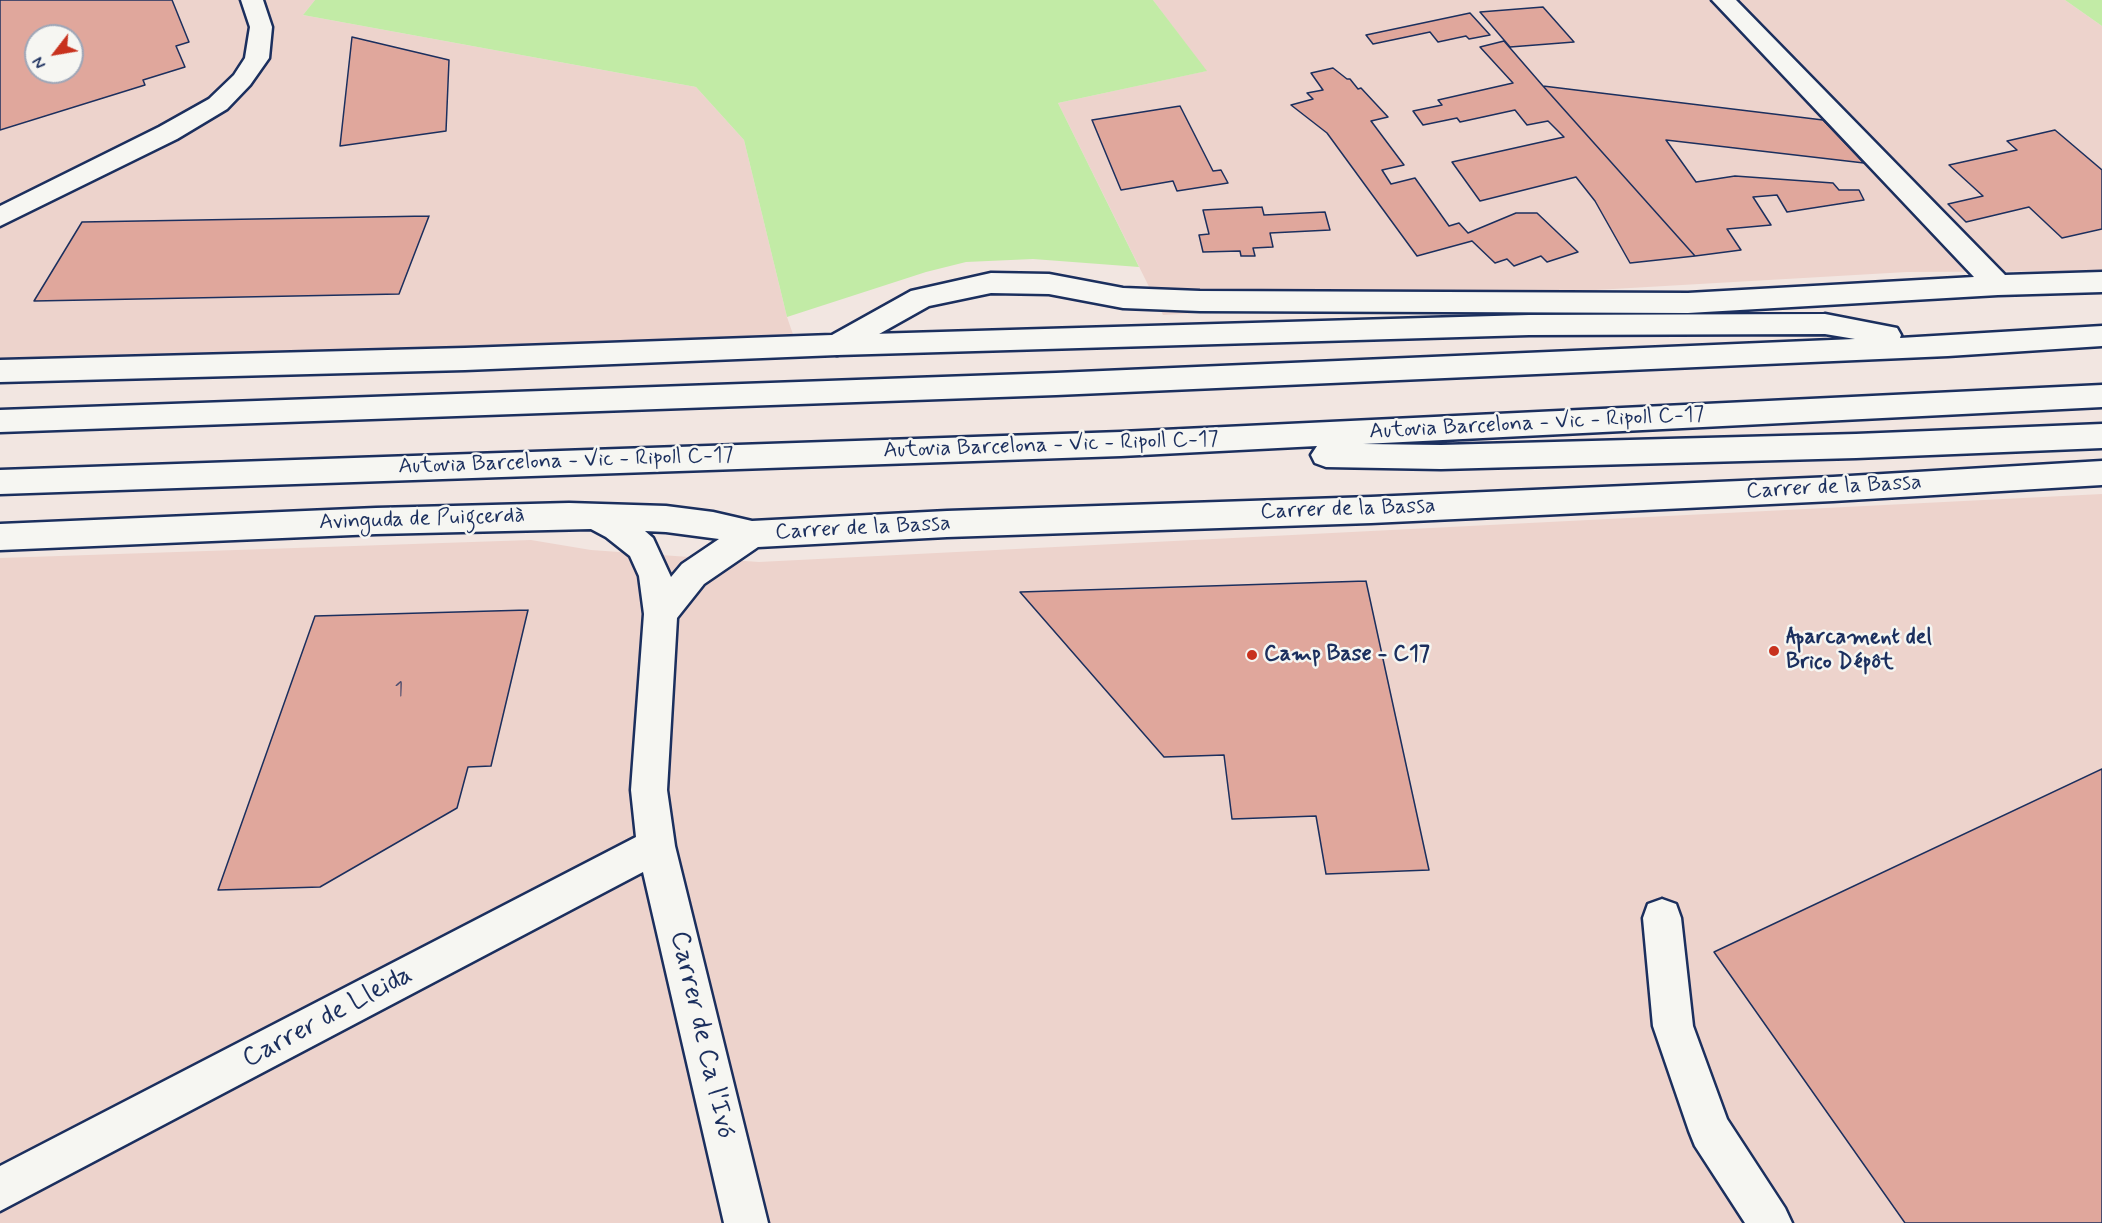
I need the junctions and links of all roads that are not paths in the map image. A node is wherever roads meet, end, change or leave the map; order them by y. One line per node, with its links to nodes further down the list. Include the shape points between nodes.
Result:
1 (252, 0): 3 (main road, via 261,27 257,58 218,104)
2 (1723, 0): 5 (main road)
3 (0, 217)
4 (2102, 282): 5 (main road)
5 (1998, 285): 7 (main road, via 1676,303 1200,301 1123,298 1049,284 991,283 921,298)
6 (2102, 336): 8 (main road)
7 (837, 345): 8 (main road, via 1529,325 1825,324); 9 (main road)
8 (1948, 346): 11 (main road, via 1067,383)
9 (0, 371)
10 (2102, 396): 13 (main road, Autovia Barcelona - Vic - Ripoll C-17)
11 (0, 421)
12 (2102, 436): 13 (main road, via 1441,457 1227,453)
13 (1121, 444): 15 (main road, Autovia Barcelona - Vic - Ripoll C-17)
14 (2102, 473): 17 (main road, Carrer de la Bassa, via 1371,510)
15 (0, 482)
16 (596, 517): 17 (main road, Carrer de la Bassa, via 666,519); 18 (main road, Avinguda de Puigcerdà, via 376,521); 19 (main road, via 642,547 655,576)
17 (752, 534): 19 (main road, via 693,574)
18 (0, 537)
19 (661, 614): 20 (main road, Carrer de Ca l'Ivó, via 650,790)
20 (656, 846): 22 (main road, Carrer de Lleida); 23 (main road, Carrer de Ca l'Ivó)
21 (1662, 918): 24 (main road, via 1673,1026 1710,1131)
22 (0, 1189)
23 (746, 1223)
24 (1770, 1223)

